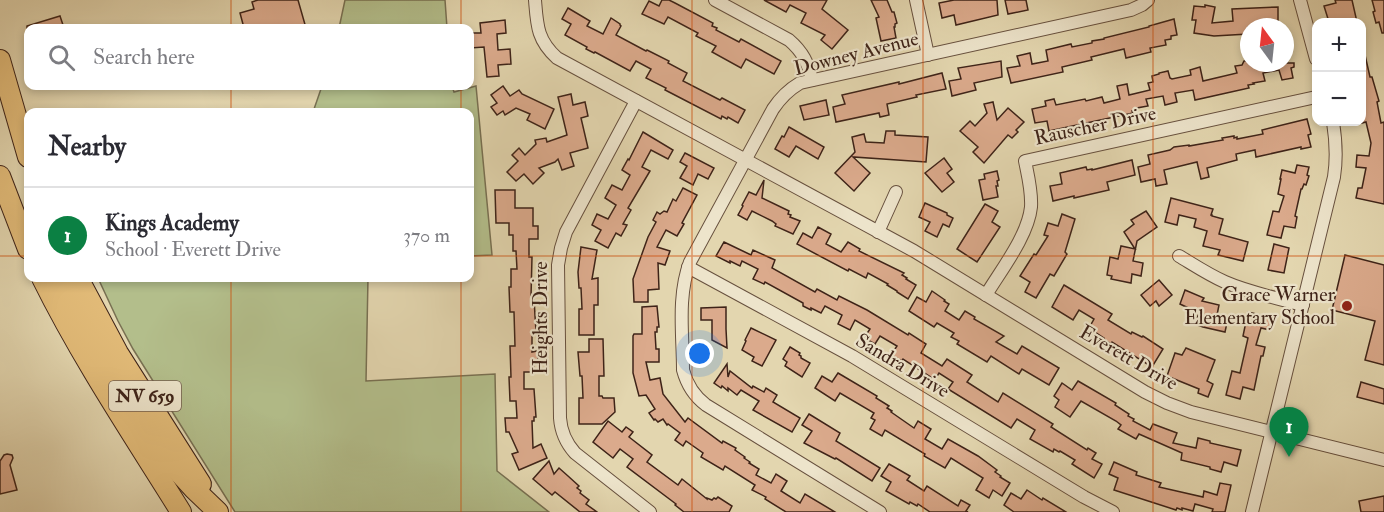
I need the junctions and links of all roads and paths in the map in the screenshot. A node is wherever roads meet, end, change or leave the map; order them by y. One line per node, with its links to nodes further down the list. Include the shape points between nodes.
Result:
1 (535, 0): 11 (street, Everett Drive, via 538,29 548,50)
2 (715, 0): 9 (street, via 789,40 805,58)
3 (916, 0): 7 (street)
4 (1148, 0): 7 (street, Downey Avenue, via 1131,10)
5 (1300, 0): 6 (street)
6 (1312, 42)
7 (928, 55): 9 (street, Downey Avenue)
8 (0, 60): 13 (main road)
9 (812, 80): 14 (street, Downey Avenue, via 780,98)
10 (1312, 98): 24 (street, Rauscher Drive, via 1025,160 1031,191 1028,222)
11 (636, 101): 14 (street, Everett Drive); 30 (street, Heights Drive, via 561,248 560,418 568,446)
12 (1334, 126): 25 (street, via 1337,158 1334,177)
13 (24, 143)
14 (745, 160): 17 (street, Everett Drive); 20 (street, Downey Avenue)
15 (0, 176): 18 (main road)
16 (896, 192): 17 (street)
17 (878, 232): 24 (street, Everett Drive)
18 (24, 239)
19 (1179, 256): 25 (street, via 1248,291)
20 (688, 267): 31 (street, Downey Avenue, via 682,300 683,370 691,391 706,405); 32 (street, Sandra Drive, via 852,356)
21 (44, 282): 28 (main road, NV 659, via 88,363)
22 (61, 282): 29 (main road, via 101,356 163,455)
23 (80, 282): 29 (main road, NV 659, via 118,353)
24 (986, 295): 26 (street, Everett Drive, via 1145,392 1191,412)
25 (1303, 304): 26 (street)
26 (1272, 432): 27 (street, Everett Drive); 33 (street)
27 (1384, 460)
28 (181, 512)
29 (218, 512)
30 (650, 512)
31 (880, 512)
32 (1113, 512)
33 (1252, 512)

